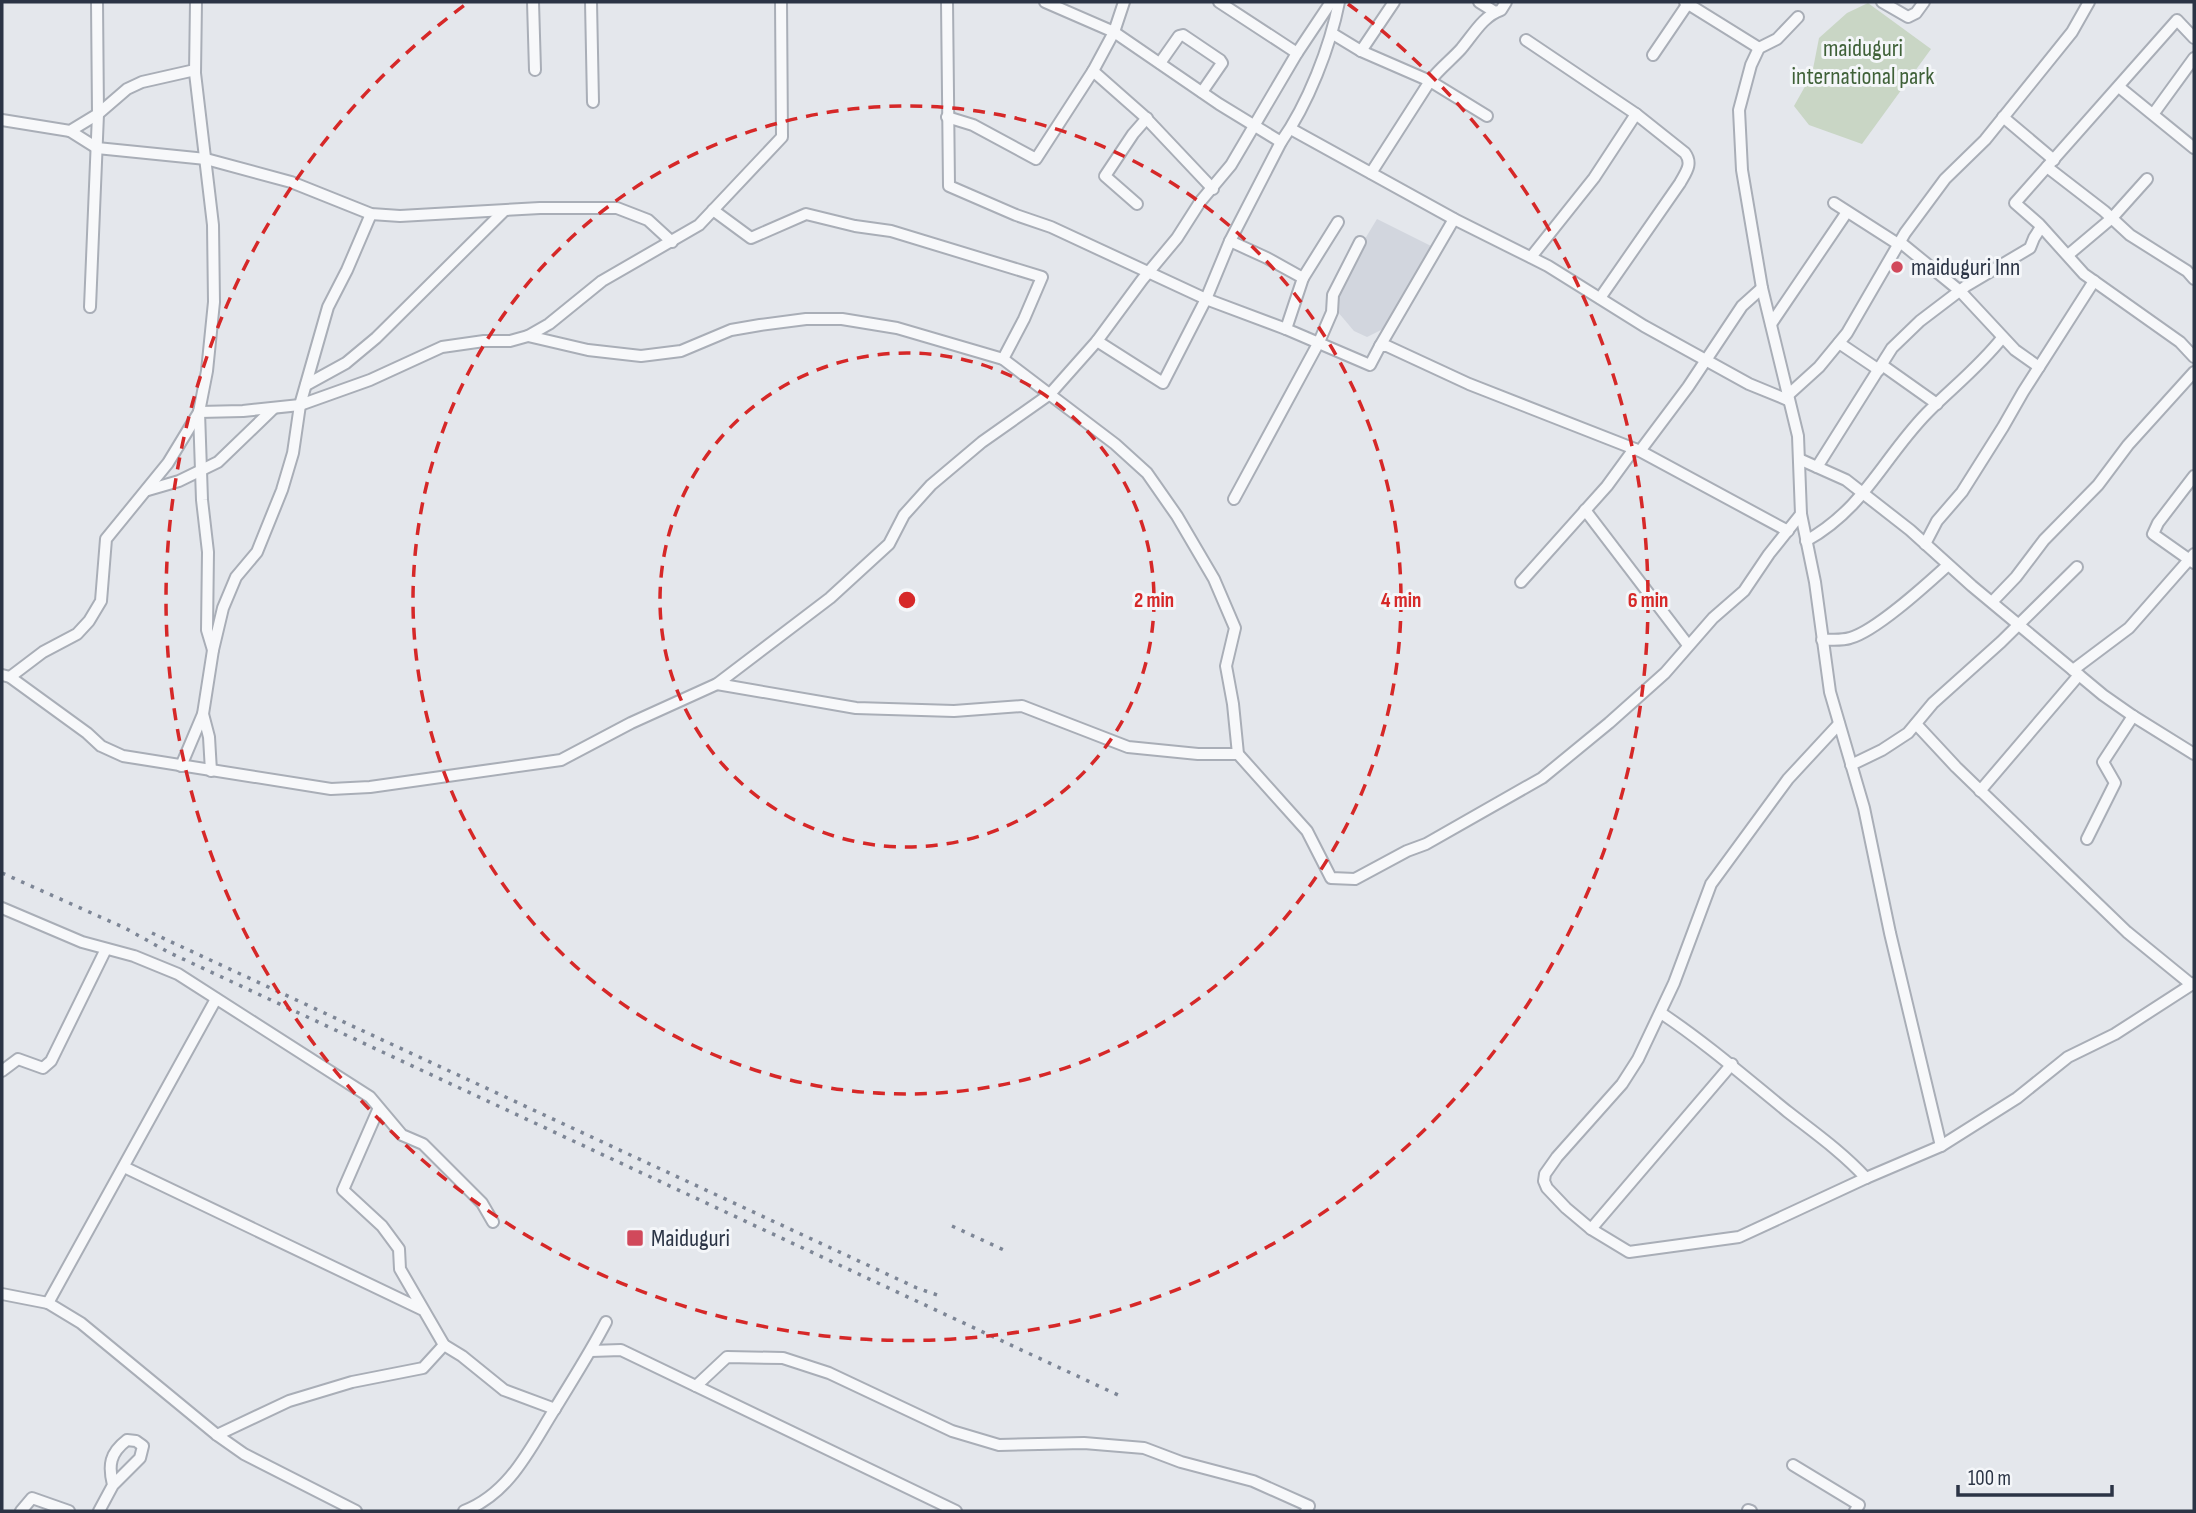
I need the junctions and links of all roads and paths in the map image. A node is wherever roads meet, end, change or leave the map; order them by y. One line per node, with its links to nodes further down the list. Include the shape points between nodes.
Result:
1 (97, 2): 39 (street)
2 (197, 2): 31 (street)
3 (533, 2): 32 (street)
4 (591, 2): 37 (street)
5 (780, 2): 59 (street, via 782,137)
6 (947, 2): 42 (street)
7 (1045, 2): 21 (street)
8 (1124, 2): 21 (street)
9 (1219, 2): 27 (street)
10 (1331, 2): 27 (street)
11 (1339, 2): 22 (street)
12 (1394, 2): 26 (street)
13 (1479, 2): 19 (street)
14 (1506, 2): 19 (street)
15 (1687, 2): 25 (street); 28 (street)
16 (1882, 2): 17 (street, via 1908,17)
17 (1924, 2)
18 (2089, 2): 43 (street, via 2072,32)
19 (1495, 12): 34 (street)
20 (1798, 17): 25 (street, via 1777,39)
21 (1114, 32): 30 (street); 33 (street)
22 (1333, 34): 26 (street); 47 (street)
23 (2194, 38): 35 (street, via 2177,20)
24 (1527, 40): 40 (street)
25 (1759, 48): 77 (street, via 1739,110 1742,170)
26 (1361, 51): 34 (street)
27 (1297, 53): 46 (street)
28 (1653, 55)
29 (2194, 58): 38 (street)
30 (1160, 63): 36 (street); 36 (street, via 1182,35 1220,61)
31 (195, 70): 39 (street, via 134,85); 52 (street)
32 (535, 70)
33 (1093, 71): 42 (street, via 1036,159 973,125); 44 (street)
34 (1430, 81): 41 (street); 54 (street)
35 (2119, 87): 38 (street); 53 (street)
36 (1202, 92): 46 (street)
37 (593, 102)
38 (2154, 113): 51 (street)
39 (98, 114): 48 (street); 50 (street)
40 (1636, 114): 72 (street, via 1594,178); 79 (street, via 1685,153 1689,166)
41 (1488, 116)
42 (947, 117): 73 (street, via 949,186)
43 (2003, 117): 53 (street); 70 (street, via 1945,179)
44 (1147, 118): 56 (street); 58 (street, via 1105,176)
45 (2, 120): 48 (street)
46 (1255, 127): 49 (street); 56 (street)
47 (1291, 129): 49 (street); 54 (street)
48 (70, 131): 50 (street)
49 (1281, 142): 67 (street)
50 (97, 148): 52 (street); 81 (street)
51 (2194, 148)
52 (206, 159): 62 (street, via 291,182); 102 (street, via 214,225 214,302)
53 (2051, 163): 63 (street); 66 (street, via 2014,203)
54 (1371, 173): 64 (street)
55 (2147, 179): 63 (street)
56 (1213, 189): 73 (street)
57 (1834, 203): 61 (street)
58 (1137, 204)
59 (713, 210): 68 (street); 91 (street, via 751,237 806,214 891,231 1042,277)
60 (504, 211): 62 (street); 68 (street, via 617,208 648,220); 96 (street, via 376,338 346,363)
61 (1847, 212): 70 (street); 82 (street)
62 (371, 214): 96 (street, via 328,307)
63 (2112, 218): 71 (street); 75 (street)
64 (1454, 219): 72 (street); 89 (street)
65 (1338, 222): 74 (street)
66 (2041, 227): 71 (street); 78 (street, via 2030,248)
67 (1230, 241): 74 (street); 80 (street)
68 (672, 242): 84 (street, via 602,281)
69 (1360, 242): 87 (street, via 1333,295 1332,312)
70 (1899, 243): 78 (street); 88 (street)
71 (2068, 255): 76 (street)
72 (1531, 257): 79 (street)
73 (1150, 272): 80 (street); 86 (street)
74 (1303, 278): 83 (street)
75 (2194, 279)
76 (2094, 281): 90 (street); 94 (street)
77 (1762, 288): 82 (street); 92 (street, via 1742,306)
78 (1959, 291): 85 (street); 93 (street, via 1920,321)
79 (1600, 298): 92 (street)
80 (1206, 299): 83 (street); 86 (street, via 1163,383)
81 (90, 307)
82 (1771, 324): 98 (street)
83 (1286, 328): 87 (street)
84 (528, 336): 91 (street, via 641,356 681,351 731,330 760,324 842,319 897,328); 100 (street, via 442,347)
85 (2002, 338): 94 (street); 99 (street)
86 (1097, 341): 97 (street)
87 (1318, 342): 89 (street, via 1370,365); 110 (street)
88 (1839, 343): 93 (street); 98 (street)
89 (1380, 345): 103 (street)
90 (2194, 357)
91 (1003, 359): 97 (street)
92 (1704, 360): 98 (street); 103 (street)
93 (1880, 367): 99 (street); 105 (street)
94 (2039, 367): 115 (street)
95 (2194, 372): 120 (street)
96 (306, 385): 100 (street)
97 (1050, 394): 127 (street, via 931,485 904,515 889,544 820,605); 132 (street, via 1147,473 1214,579 1235,628 1226,666)
98 (1788, 398): 104 (street)
99 (1937, 404): 109 (street)
100 (300, 405): 101 (street); 124 (street, via 282,490 257,552 230,586)
101 (274, 408): 102 (street); 106 (street, via 218,462)
102 (199, 412): 106 (street); 108 (street)
103 (1637, 450): 111 (street); 113 (street)
104 (1799, 459): 105 (street); 112 (street)
105 (1817, 467): 109 (street)
106 (202, 470): 108 (street); 124 (street, via 207,630)
107 (2194, 476): 116 (street, via 2153,534)
108 (148, 490): 126 (street, via 106,539 101,601 89,621 77,634)
109 (1864, 494): 114 (street); 115 (street)
110 (1234, 499)
111 (1585, 510): 119 (street); 123 (street)
112 (1801, 514): 113 (street); 114 (street)
113 (1788, 531): 123 (street, via 1744,591)
114 (1807, 541): 122 (street)
115 (1925, 544): 117 (street)
116 (2193, 559): 125 (street, via 2129,628)
117 (1948, 565): 120 (street); 122 (street, via 1869,628 1850,638)
118 (2077, 566): 121 (street)
119 (1521, 582)
120 (1992, 602): 121 (street)
121 (2017, 624): 125 (street); 131 (street)
122 (1822, 640): 130 (street)
123 (1688, 645): 132 (street, via 1665,673 1542,778 1355,879 1331,878 1307,831)
124 (213, 650): 128 (street)
125 (2076, 672): 129 (street); 137 (street)
126 (6, 676): 135 (street, via 101,746 123,756)
127 (717, 684): 132 (street, via 856,708 954,711 1023,706 1128,747); 136 (street, via 561,760 370,788 331,789)
128 (203, 714): 135 (street); 136 (street)
129 (2133, 716): 133 (street); 138 (street, via 2103,762 2115,783)
130 (1839, 724): 134 (street); 143 (street, via 1788,779 1712,884)
131 (1916, 724): 134 (street, via 1882,750); 137 (street)
132 (1238, 754)
133 (2194, 754)
134 (1852, 765): 147 (street)
135 (181, 766): 136 (street)
136 (211, 771)
137 (1980, 791): 141 (street, via 2127,932)
138 (2087, 839)
139 (2, 908): 140 (street)
140 (106, 949): 142 (street, via 178,974); 145 (street, via 51,1061 43,1068 18,1059)
141 (2193, 984): 147 (street, via 2115,1034 2068,1057 2017,1098)
142 (216, 999): 146 (street, via 370,1097); 148 (street)
143 (1661, 1013): 144 (street); 151 (street, via 1622,1084 1545,1174 1547,1188)
144 (1732, 1065): 149 (street); 151 (street)
145 (2, 1071)
146 (379, 1110): 150 (street, via 402,1135 423,1144 482,1203); 154 (street, via 343,1190 382,1226 399,1249 400,1269)
147 (1941, 1146): 149 (street)
148 (124, 1167): 153 (street); 154 (street)
149 (1866, 1178): 151 (street, via 1739,1237 1629,1252)
150 (492, 1222)
151 (1591, 1229)
152 (2, 1294): 153 (street)
153 (48, 1303): 160 (street, via 81,1323)
154 (422, 1310): 156 (street)
155 (606, 1322): 157 (street)
156 (444, 1345): 159 (street, via 504,1390); 160 (street, via 423,1368 289,1401)
157 (591, 1352): 158 (street, via 621,1350); 159 (street)
158 (696, 1386): 168 (street); 169 (street, via 727,1357 783,1358 829,1373 952,1431 999,1445 1084,1443 1144,1448 1253,1481 1309,1506)
159 (555, 1409): 167 (street, via 517,1471)
160 (217, 1435): 166 (street, via 244,1454)
161 (1793, 1465): 170 (street, via 1859,1505)
162 (113, 1485): 165 (street)
163 (21, 1511): 164 (street, via 32,1498)
164 (69, 1511)
165 (99, 1511)
166 (356, 1511)
167 (471, 1511)
168 (956, 1511)
169 (1306, 1511)
170 (1855, 1511)

